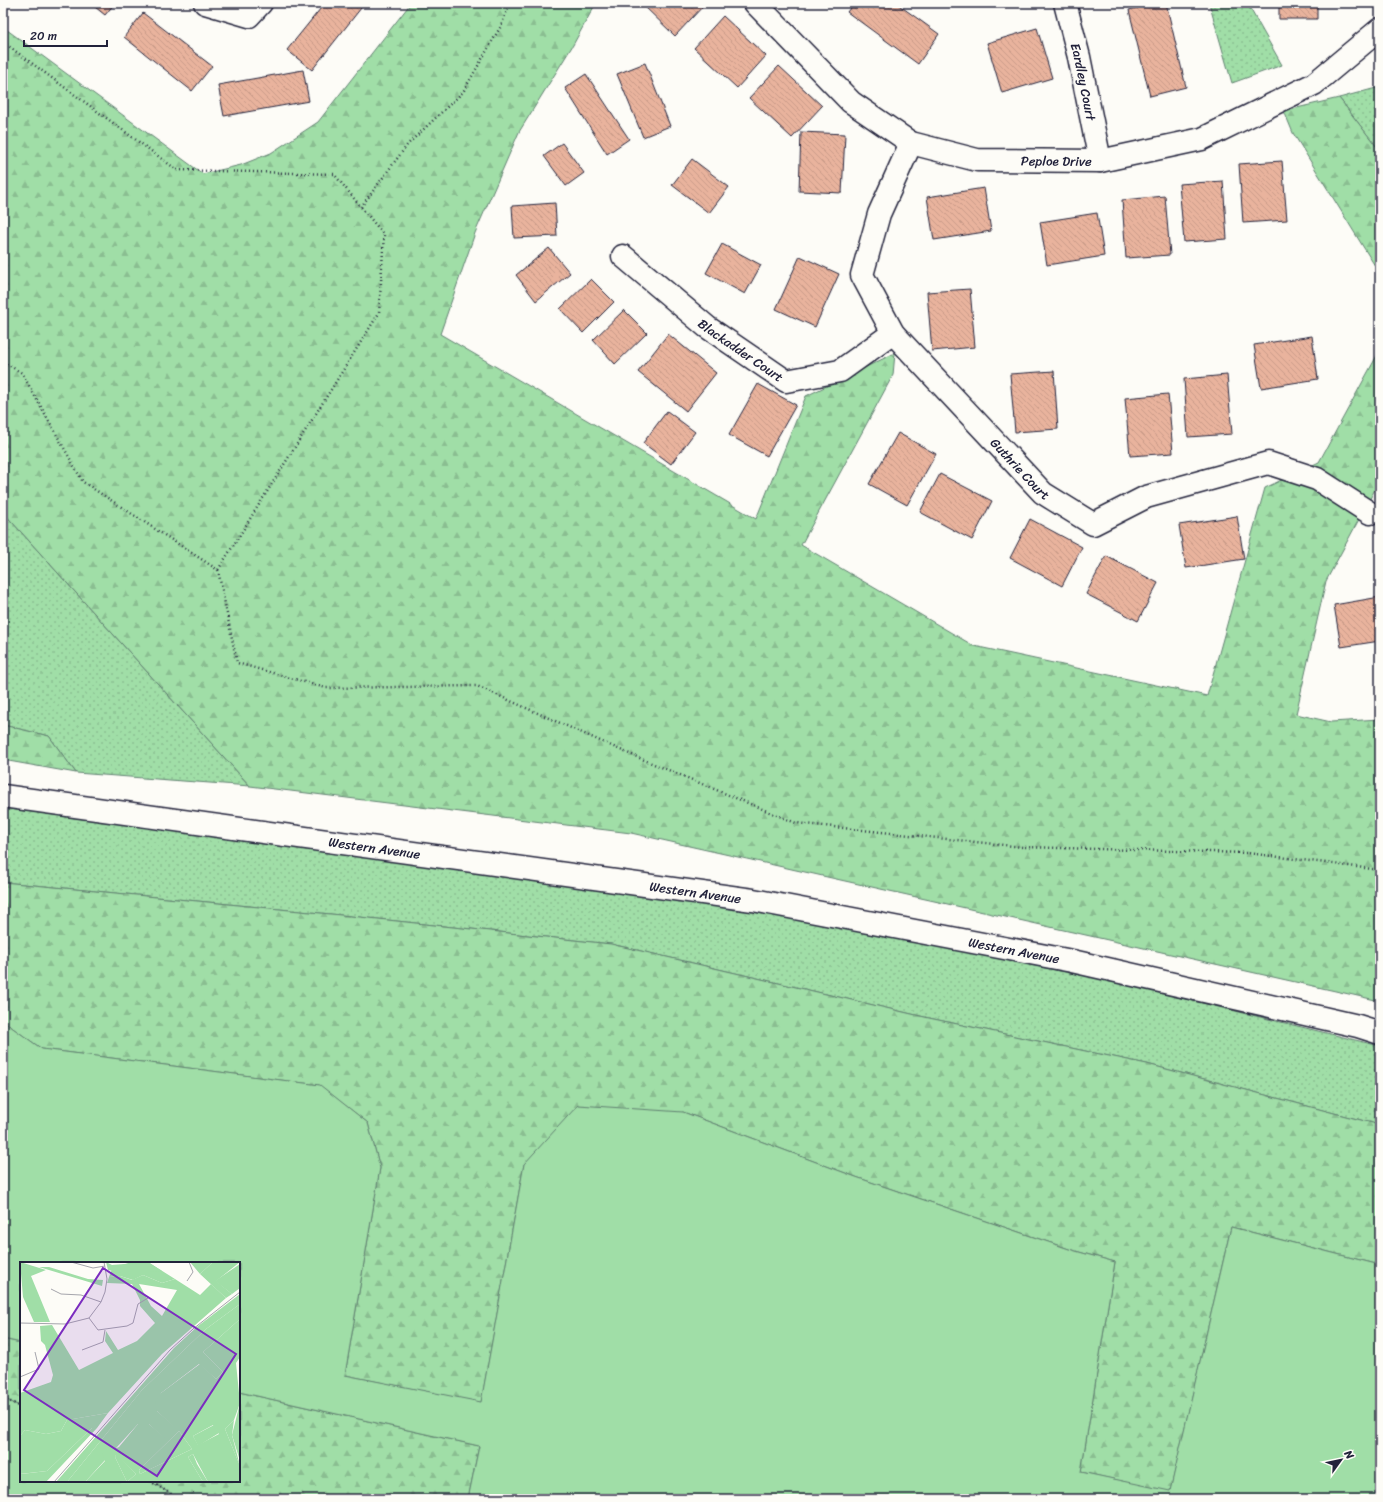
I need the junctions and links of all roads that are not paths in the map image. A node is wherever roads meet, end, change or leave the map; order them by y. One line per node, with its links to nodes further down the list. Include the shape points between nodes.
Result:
1 (206, 3): 2 (street, via 249,16)
2 (261, 3)
3 (755, 3): 6 (street, Peploe Drive, via 851,102)
4 (1065, 3): 7 (street, Eardley Court)
5 (1380, 29): 7 (street, Peploe Drive, via 1314,84 1202,139)
6 (911, 143): 7 (street, Peploe Drive, via 977,160); 9 (street, Guthrie Court, via 879,214 862,275)
7 (1100, 161)
8 (623, 256): 9 (street, Blackadder Court, via 707,327 786,381 840,371)
9 (893, 333): 10 (street, Guthrie Court, via 1043,494 1093,524 1146,497 1268,463 1317,479)
10 (1370, 513)
11 (3, 796): 12 (street, Western Avenue, via 753,900 1072,961)
12 (1380, 1033)

